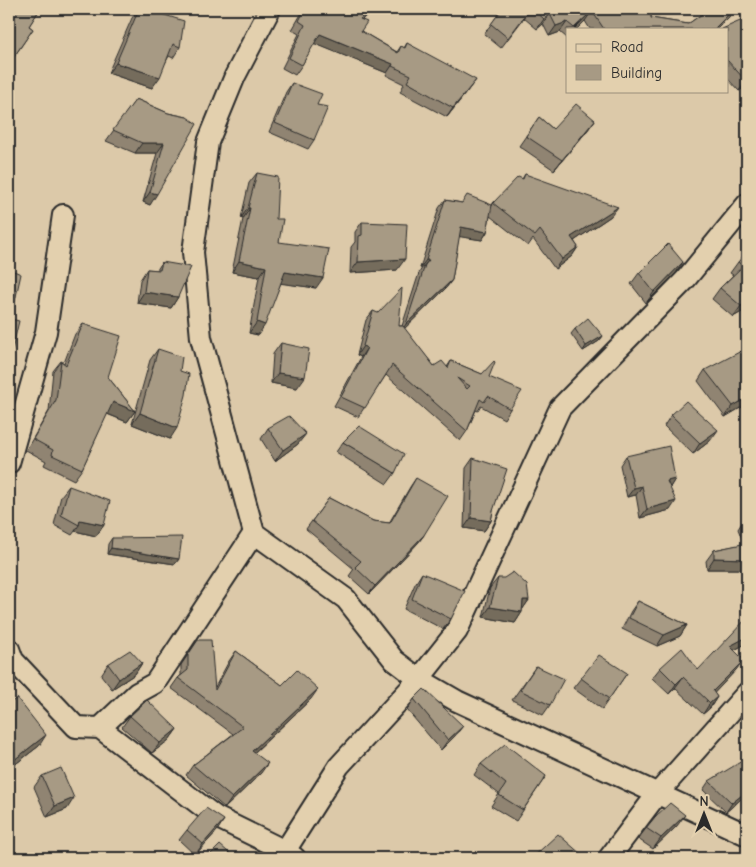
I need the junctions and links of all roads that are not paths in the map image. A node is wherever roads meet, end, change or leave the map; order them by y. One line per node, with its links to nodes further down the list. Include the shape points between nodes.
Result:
1 (270, 9): 5 (street, via 235,76 208,142 193,252 201,338)
2 (747, 204): 7 (street, via 685,280 560,408 457,631)
3 (63, 215): 4 (street, via 46,332)
4 (9, 463)
5 (254, 533): 7 (street, via 346,600 394,660); 9 (street, via 155,683 136,693)
6 (9, 649): 9 (street, via 13,660 76,727)
7 (419, 678): 10 (street, via 456,702); 12 (street, via 339,766)
8 (747, 693): 10 (street)
9 (100, 728): 12 (street, via 216,817)
10 (658, 793): 11 (street); 13 (street)
11 (747, 835)
12 (290, 855)
13 (609, 858)

